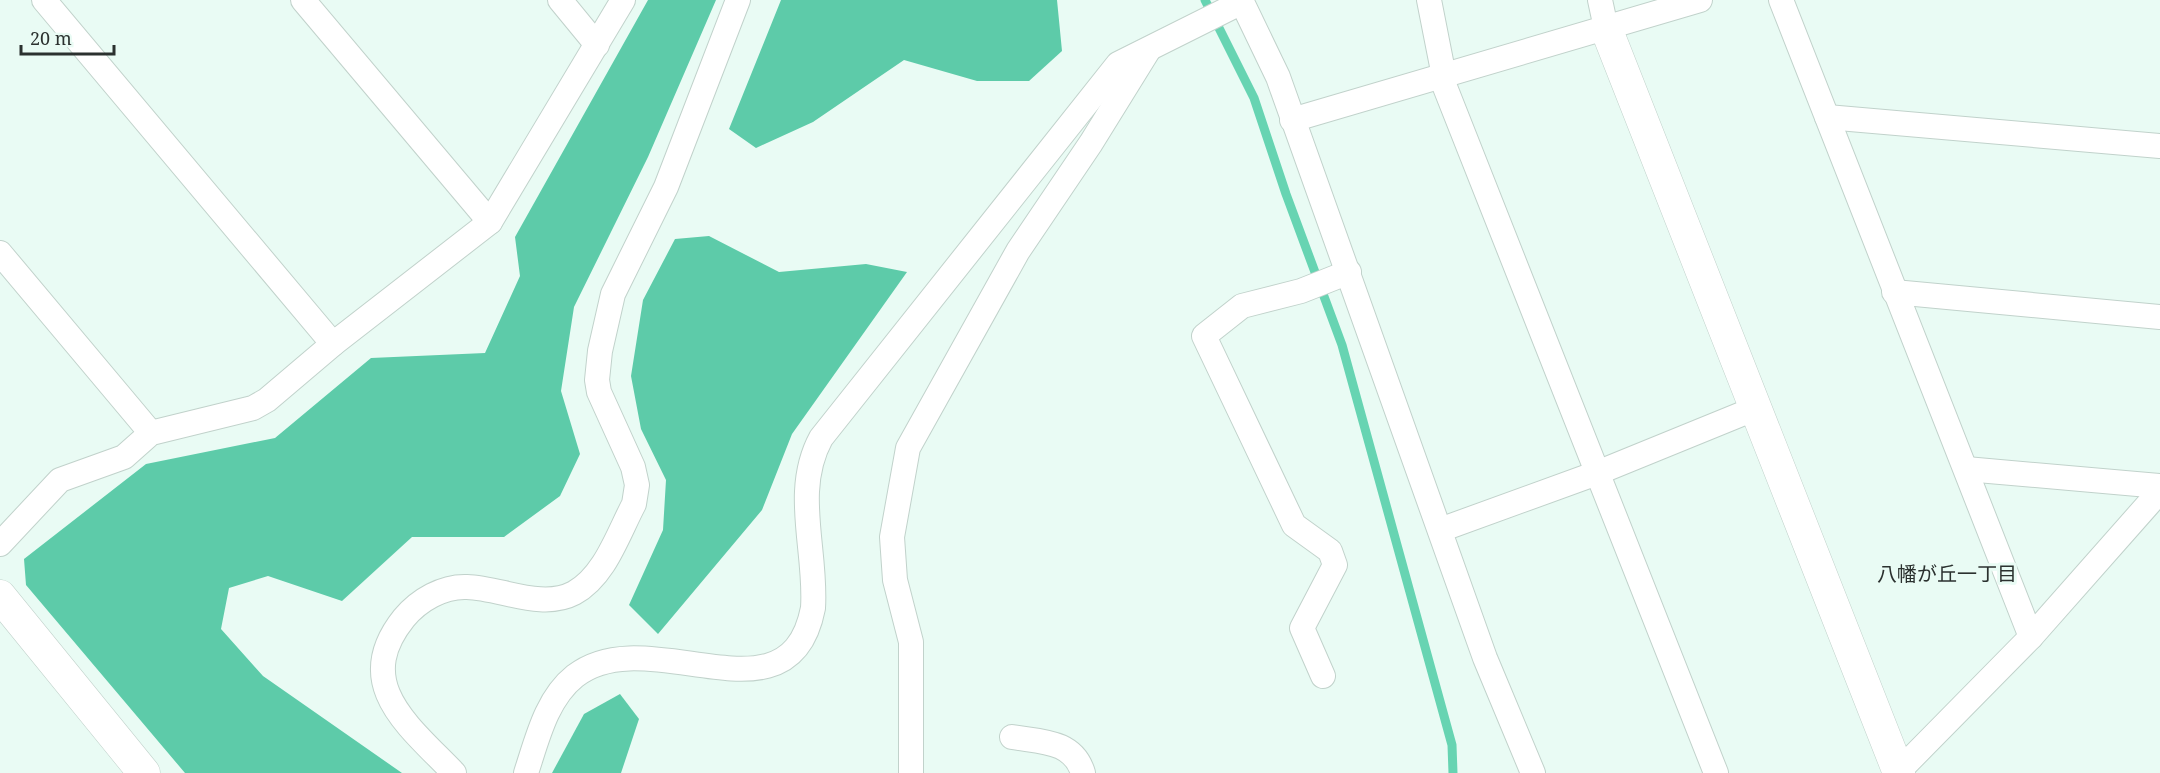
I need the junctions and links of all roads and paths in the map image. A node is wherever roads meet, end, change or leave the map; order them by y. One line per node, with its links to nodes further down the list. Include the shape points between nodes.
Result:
1 (44, 0): 22 (street)
2 (303, 0): 17 (street)
3 (560, 0): 11 (street)
4 (623, 0): 11 (street)
5 (738, 0): 36 (street, via 666,187 613,294 597,380 601,401 633,467 636,495 596,576 561,598 535,599 468,587 451,588 409,612 389,639 382,671 389,699)
6 (1429, 0): 13 (street)
7 (1700, 0): 10 (street)
8 (1781, 0): 14 (street)
9 (1237, 3): 12 (street); 15 (street, via 1278,77)
10 (1603, 14): 13 (street); 23 (street)
11 (597, 45): 17 (street)
12 (1148, 51): 37 (street, via 1118,64 821,438 806,483 813,608 795,648 777,663 755,670 633,657 598,664 575,676 549,708); 38 (street, via 1018,251 908,448 892,537 896,580 911,642)
13 (1441, 77): 15 (street); 26 (street)
14 (1827, 117): 16 (street); 20 (street)
15 (1292, 120): 19 (street)
16 (2160, 146)
17 (490, 222): 22 (street)
18 (0, 253): 24 (street)
19 (1343, 274): 29 (street); 33 (street, via 1301,291 1242,306 1204,336 1293,525 1330,551 1335,565 1302,628)
20 (1894, 292): 21 (street); 25 (street)
21 (2160, 317)
22 (333, 344): 24 (street, via 253,408)
23 (1754, 410): 26 (street); 42 (street)
24 (151, 433): 30 (street, via 124,457 60,480)
25 (1966, 469): 27 (street); 32 (street)
26 (1597, 473): 29 (street); 41 (street)
27 (2160, 486)
28 (2160, 491): 32 (street)
29 (1440, 531): 40 (street, via 1485,658)
30 (0, 544)
31 (0, 596): 35 (street)
32 (2031, 637): 42 (street)
33 (1323, 676)
34 (1012, 737): 39 (street, via 1061,745 1073,753)
35 (144, 773)
36 (454, 773)
37 (526, 773)
38 (911, 773)
39 (1083, 773)
40 (1533, 773)
41 (1716, 773)
42 (1898, 773)

